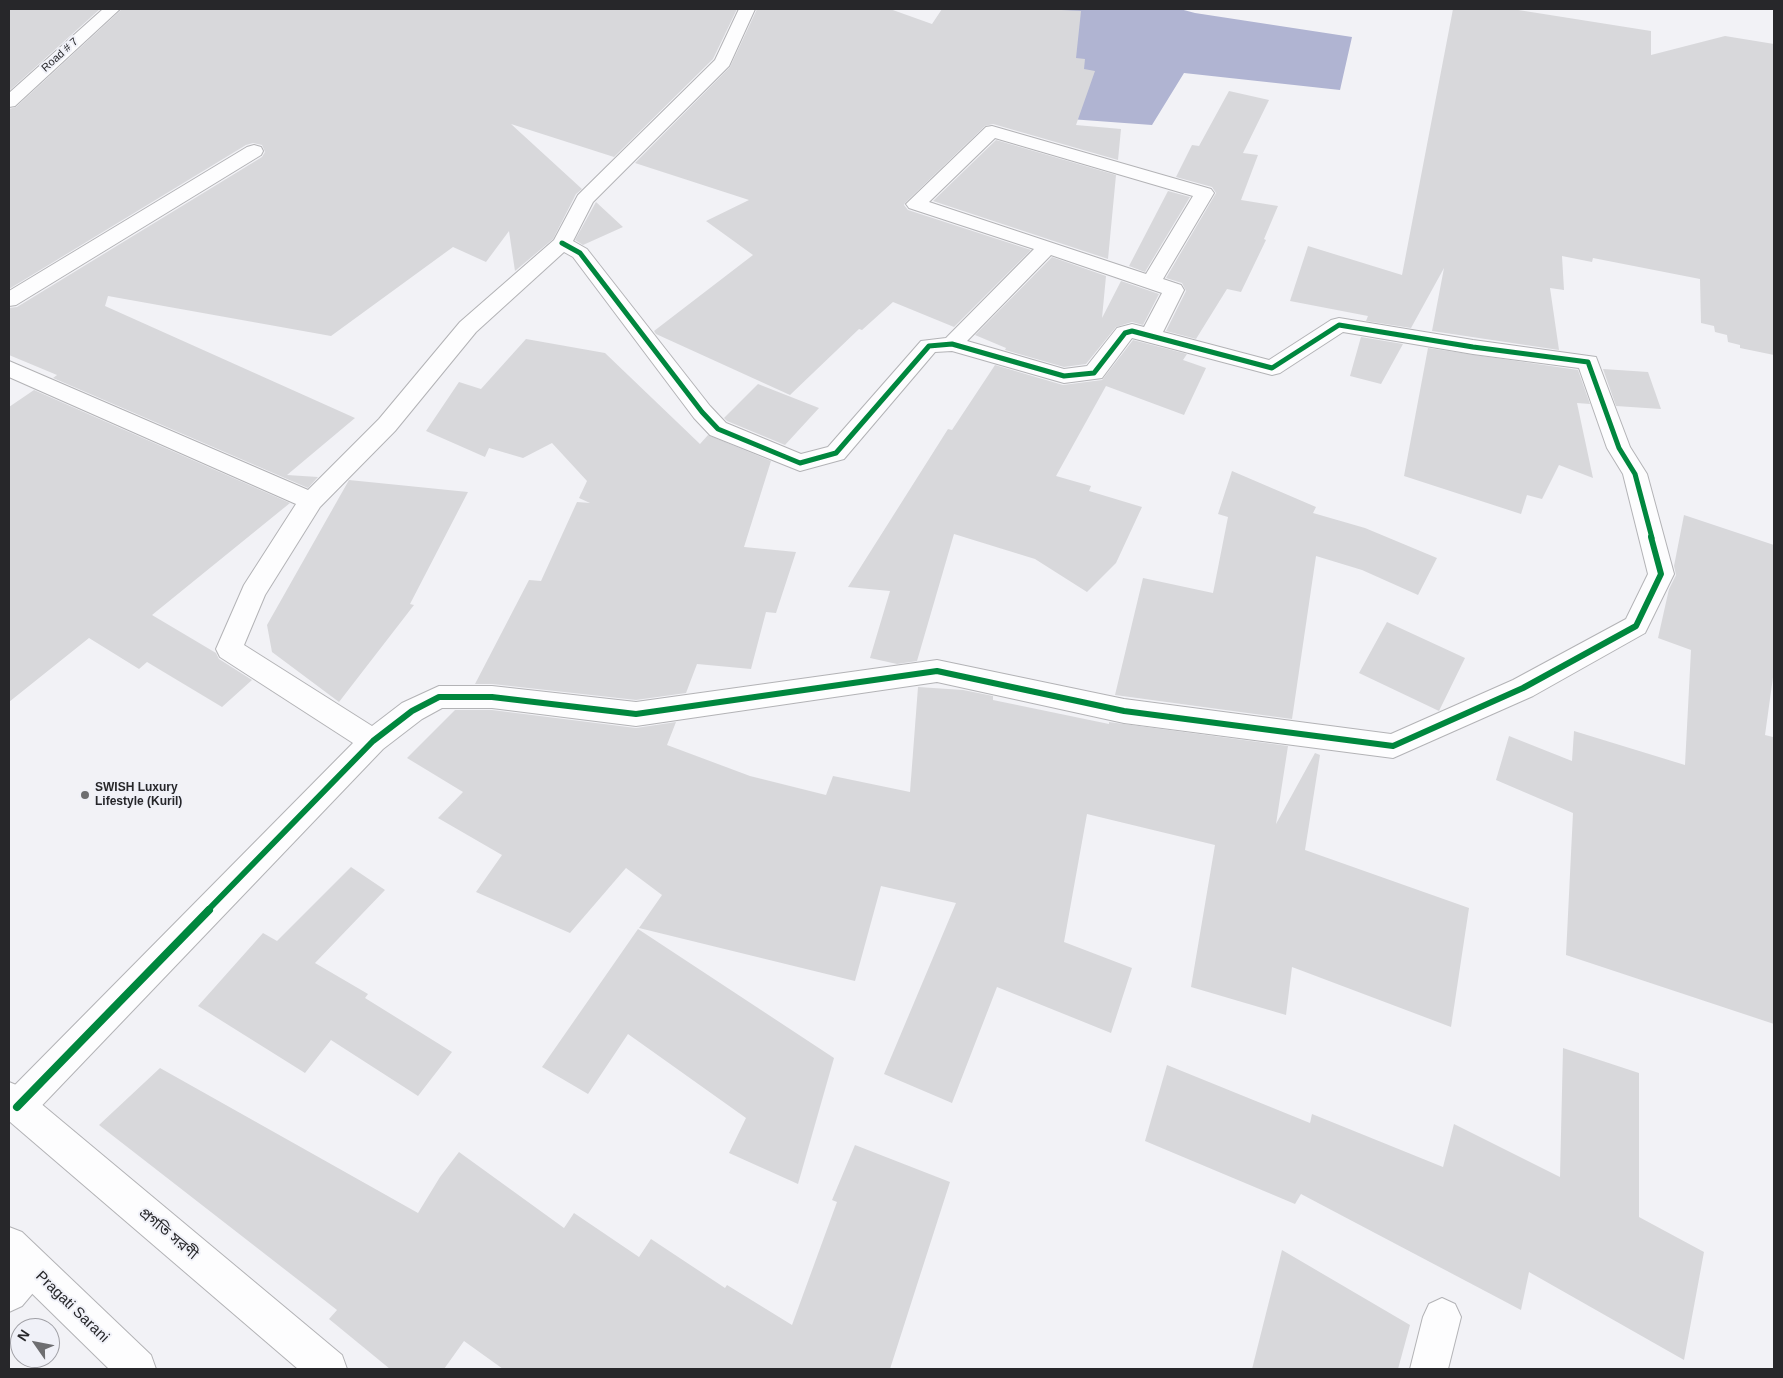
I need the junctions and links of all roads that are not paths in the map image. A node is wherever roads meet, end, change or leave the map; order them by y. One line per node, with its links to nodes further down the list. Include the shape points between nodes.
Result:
1 (112, 9): 3 (street, Road # 7)
2 (747, 9): 5 (street, via 723,62 585,199)
3 (9, 102)
4 (254, 151): 8 (street)
5 (562, 243): 10 (street, via 580,253 718,429 800,463 836,453 929,346); 14 (street, via 468,327 387,425)
6 (1047, 247): 7 (street); 7 (street, via 916,204 992,131 1204,193); 10 (street)
7 (1151, 283): 9 (street, via 1174,290)
8 (9, 300)
9 (1151, 334): 10 (street, via 1125,333 1094,373 1064,376); 15 (street, via 1272,368 1338,325 1588,362 1619,448 1635,474 1661,574 1636,626 1523,688 1393,746 1124,711 937,671 636,714 492,698 438,697 412,711)
10 (952, 344)
11 (9, 368): 12 (street)
12 (30, 377): 13 (street); 14 (street)
13 (9, 391)
14 (312, 501): 15 (street, via 253,592 229,649)
15 (373, 741): 16 (street)
16 (13, 1103): 20 (street, প্রগতি সরণী)
17 (16, 1268): 19 (street, Pragati Sarani)
18 (1442, 1317): 21 (street)
19 (137, 1369)
20 (328, 1369)
21 (1429, 1369)

